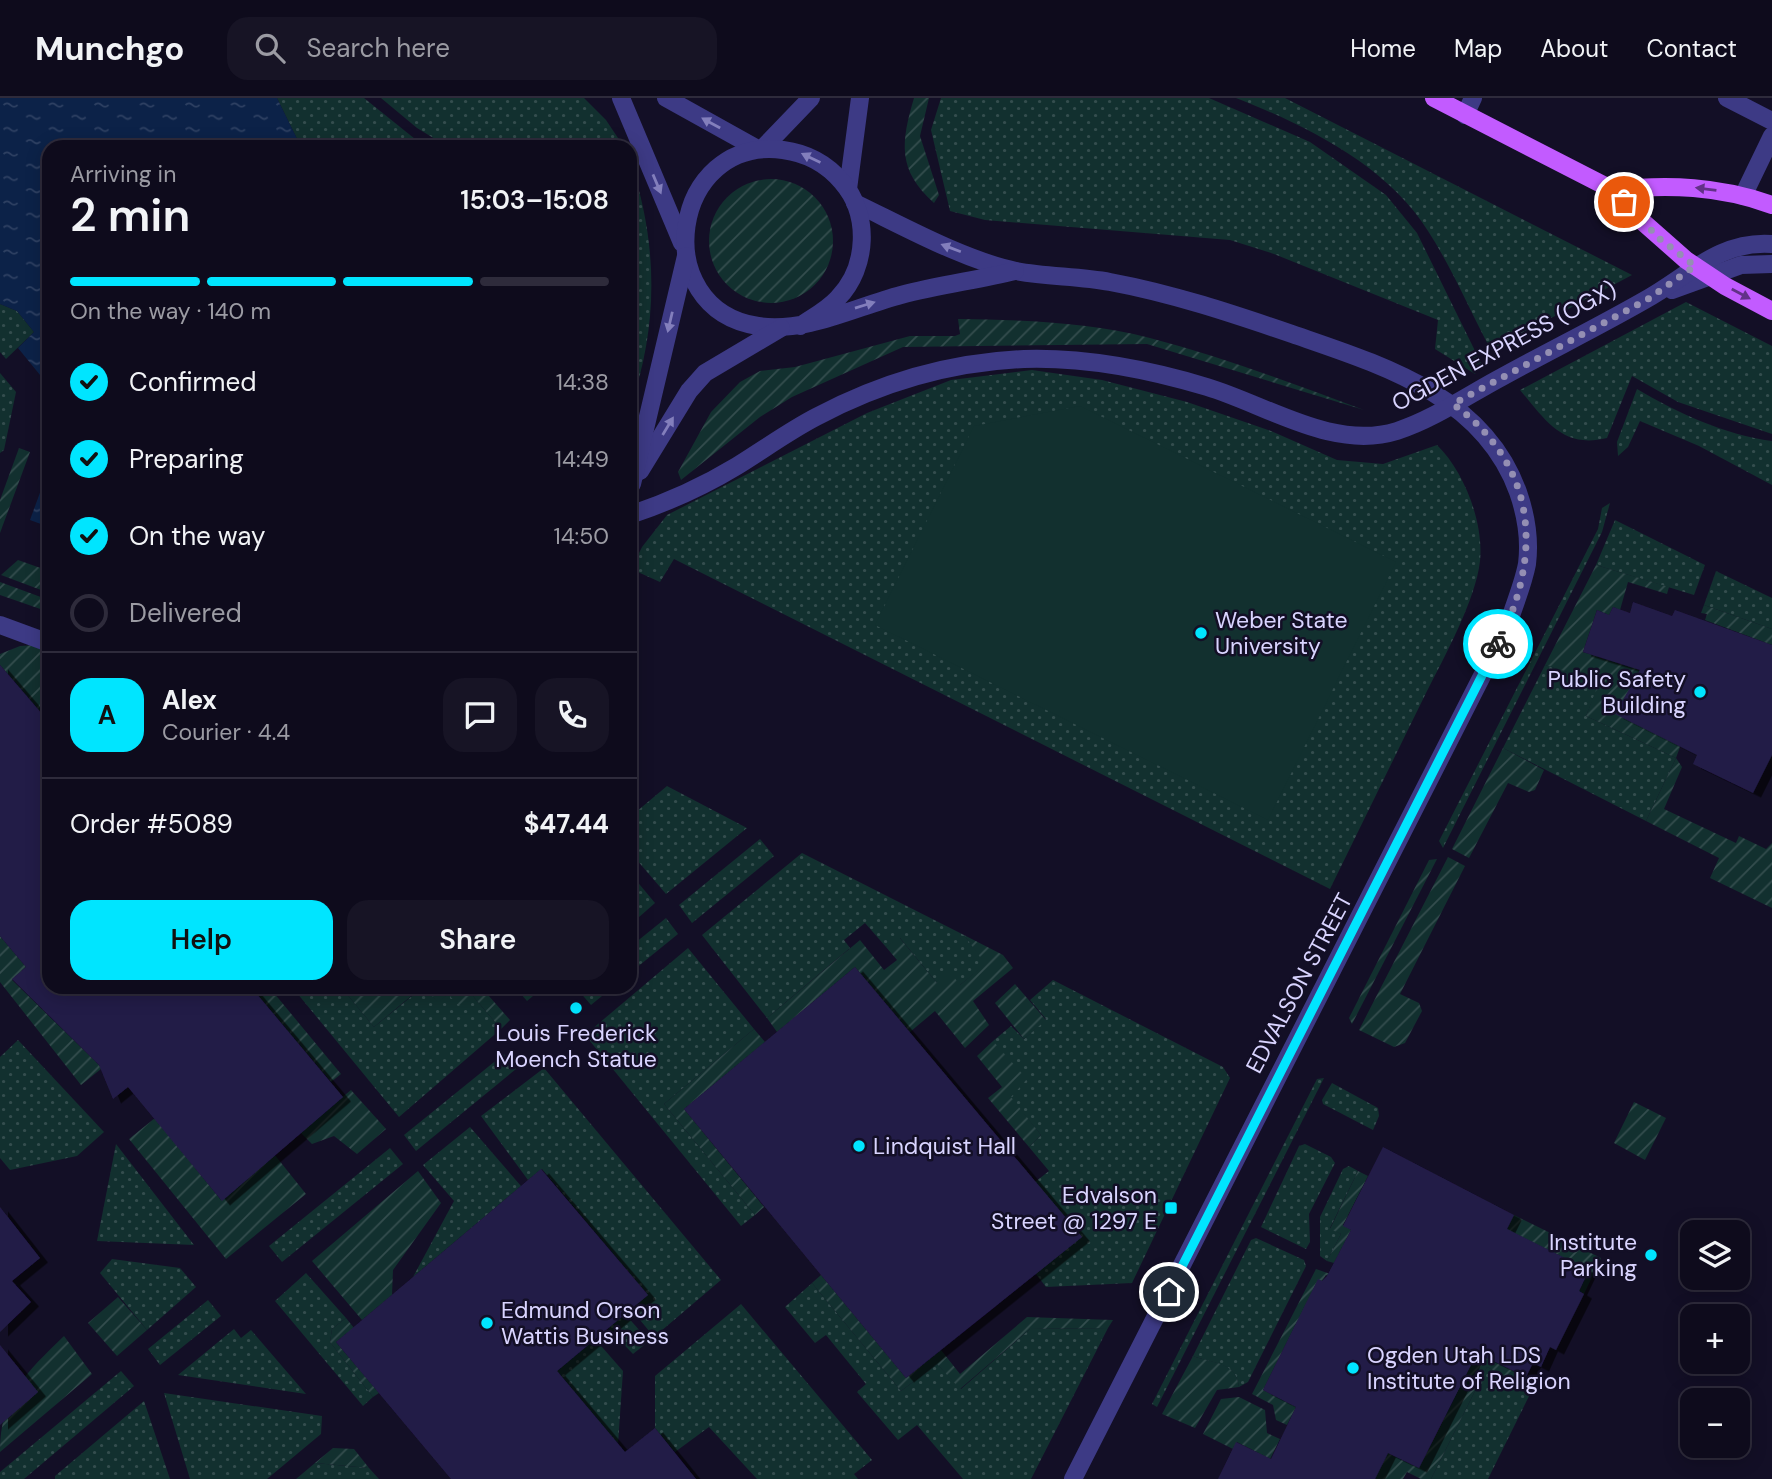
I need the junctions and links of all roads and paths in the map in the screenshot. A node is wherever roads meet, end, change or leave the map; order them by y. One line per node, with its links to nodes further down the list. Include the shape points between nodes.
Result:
1 (621, 98): 17 (street, one-way to 17)
2 (666, 98): 11 (street, one-way to 2)
3 (811, 98): 11 (street)
4 (860, 98): 13 (street)
5 (1473, 98): 8 (street)
6 (1727, 98): 9 (street)
7 (1437, 99): 8 (main road)
8 (1465, 115): 12 (main road)
9 (1772, 121)
10 (1772, 136): 14 (street)
11 (760, 147): 13 (street, one-way to 11, via 828,167 812,158); 17 (street, via 717,169 698,191 686,218)
12 (1613, 190): 14 (main road, one-way to 12, via 1687,187); 19 (main road, via 1660,239)
13 (851, 196): 20 (street, one-way to 13, via 945,246); 24 (street, via 862,237 852,279 823,312)
14 (1743, 196): 15 (main road)
15 (1772, 205)
16 (1772, 244): 19 (street, OGDEN EXPRESS (OGX), via 1739,246)
17 (685, 253): 24 (street, via 702,291 724,312 752,325); 26 (street, one-way to 26)
18 (1772, 264): 21 (street, OGDEN EXPRESS (OGX), via 1741,265)
19 (1695, 266): 21 (main road); 22 (street, OGDEN EXPRESS (OGX))
20 (1016, 271): 24 (street, one-way to 20, via 906,294); 25 (street, EDVALSON STREET, via 1067,275 1164,293 1318,343 1421,384)
21 (1710, 276): 22 (street, OGDEN EXPRESS (OGX)); 23 (main road, one-way to 23)
22 (1648, 299): 25 (street, OGDEN EXPRESS (OGX))
23 (1772, 311)
24 (791, 326): 27 (street, one-way to 24, via 705,373)
25 (1453, 404): 28 (street, OGDEN EXPRESS (OGX), via 1400,430 1344,436 1207,387 1123,365 1057,359 989,362 919,376 848,401 734,468); 31 (street, EDVALSON STREET, via 1478,426 1505,461 1527,524 1527,564 1508,625)
26 (637, 460)
27 (637, 476)
28 (637, 512)
29 (0, 625): 30 (street)
30 (42, 640)
31 (1073, 1479)

